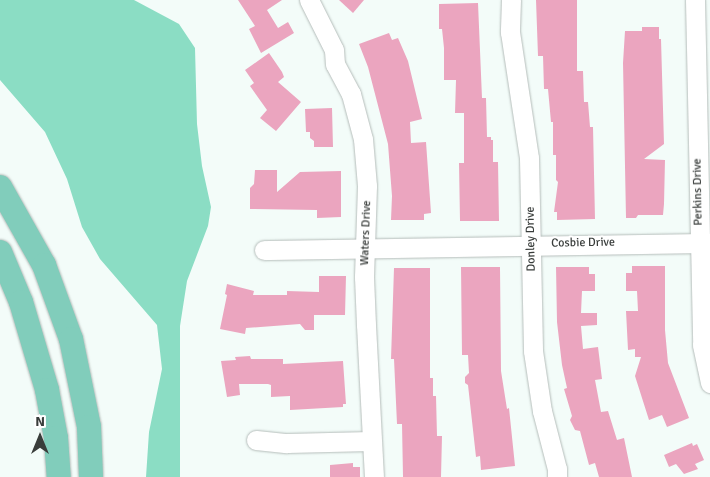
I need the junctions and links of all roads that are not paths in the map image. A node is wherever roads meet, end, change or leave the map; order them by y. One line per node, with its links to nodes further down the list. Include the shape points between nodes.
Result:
1 (309, 0): 8 (street, Waters Drive, via 334,50 335,64 350,94 364,139)
2 (511, 0): 7 (street, Donley Drive, via 510,32 529,158)
3 (695, 0): 4 (street, Perkins Drive)
4 (703, 72): 6 (street, Perkins Drive)
5 (0, 187): 15 (main road, via 44,265 71,339 89,428)
6 (704, 243): 7 (street, Cosbie Drive); 11 (street, Perkins Drive, via 702,345)
7 (532, 244): 8 (street, Cosbie Drive); 17 (street, Donley Drive, via 534,351 542,411)
8 (366, 247): 9 (street, Cosbie Drive); 13 (street, Waters Drive)
9 (264, 250)
10 (0, 252): 14 (main road, via 21,302 47,390)
11 (710, 383)
12 (256, 440): 13 (street, via 287,443)
13 (371, 441): 16 (street, Waters Drive)
14 (59, 477)
15 (91, 477)
16 (374, 477)
17 (557, 477)

